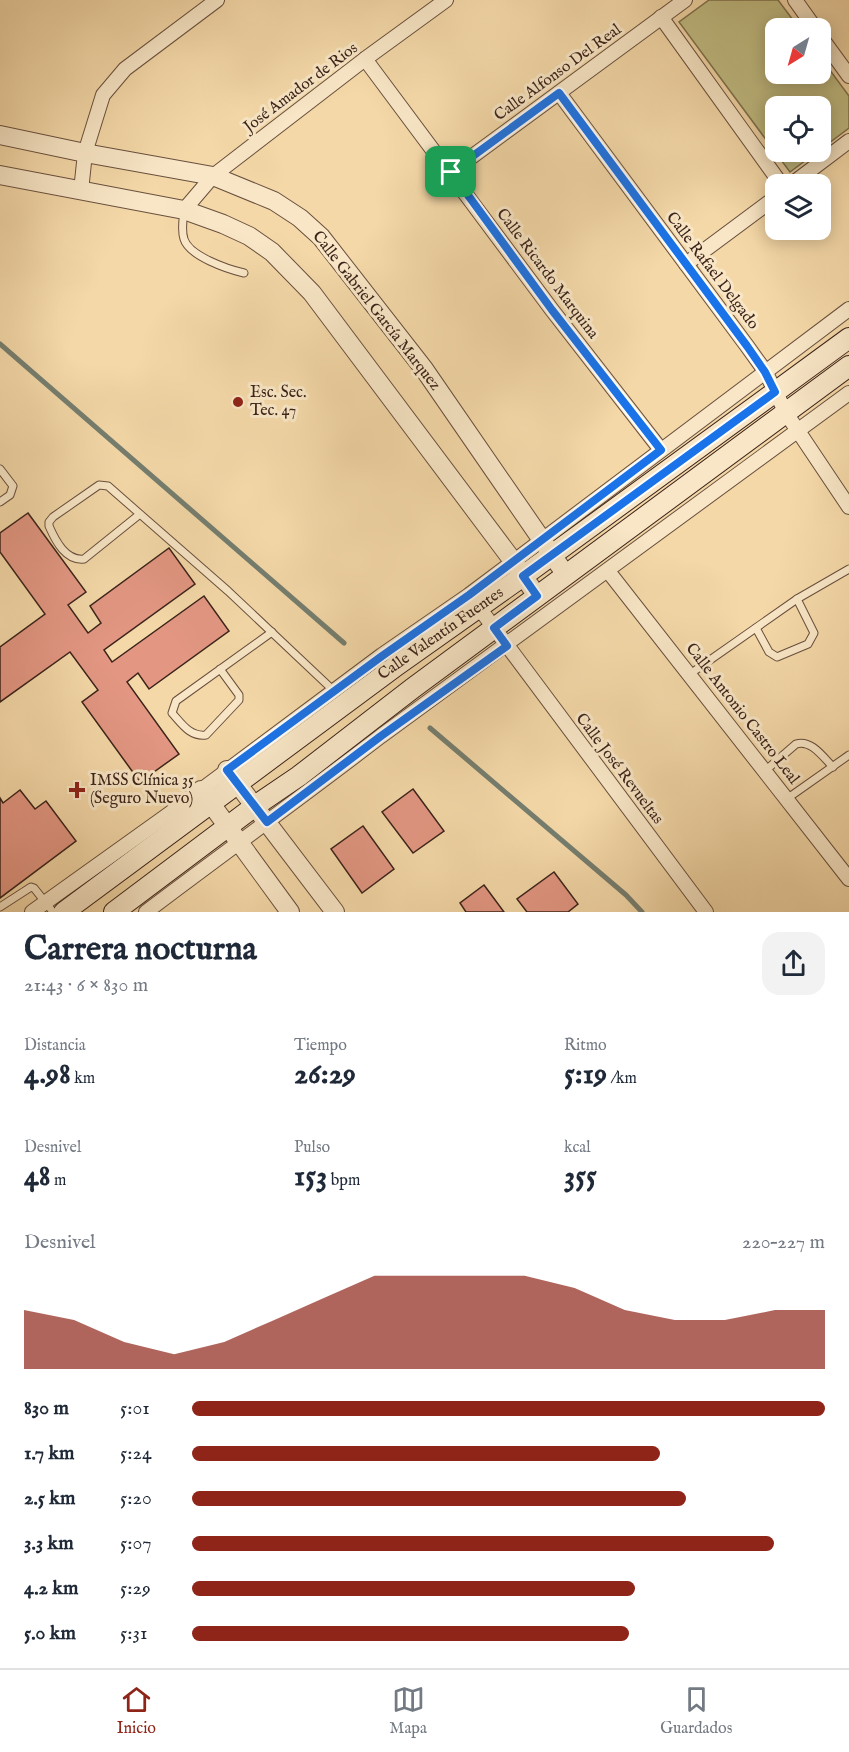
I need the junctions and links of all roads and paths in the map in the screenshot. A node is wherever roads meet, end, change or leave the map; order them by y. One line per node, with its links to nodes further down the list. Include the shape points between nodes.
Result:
1 (217, 0): 13 (street, via 112,83 98,106)
2 (446, 0): 8 (street, José Amador de Rios)
3 (685, 0): 5 (street, Calle Alfonso Del Real)
4 (795, 0): 6 (street)
5 (661, 17): 10 (street, Calle Alfonso Del Real); 15 (street)
6 (808, 18)
7 (831, 51): 9 (street)
8 (365, 59): 14 (street, Calle Ricardo Marquina); 18 (street, José Amador de Rios)
9 (849, 76)
10 (559, 93): 14 (street, Calle Alfonso Del Real); 22 (street, Calle Rafael Delgado)
11 (0, 135): 13 (street, Calle Gabriel García Marquez)
12 (849, 141): 16 (street)
13 (85, 153): 18 (street, Calle Gabriel García Marquez); 19 (street)
14 (451, 172): 32 (street, Calle Ricardo Marquina)
15 (774, 174)
16 (805, 174)
17 (0, 175): 19 (street)
18 (213, 176): 21 (street, José Amador de Rios); 37 (street, Calle Gabriel García Marquez, via 274,201 321,237 424,369)
19 (81, 191): 21 (street)
20 (765, 205): 22 (street)
21 (184, 210): 23 (lane, via 184,240 188,246 203,257); 38 (street, via 249,236 272,252 312,293)
22 (686, 264): 27 (street, Calle Rafael Delgado)
23 (244, 273)
24 (849, 309): 27 (street)
25 (849, 338): 28 (main road, Calle Valentín Fuentes)
26 (849, 366): 30 (main road, Calle Valentín Fuentes)
27 (765, 372): 28 (street, Calle Rafael Delgado); 32 (street)
28 (775, 392): 30 (street, Calle Rafael Delgado); 37 (main road, Calle Valentín Fuentes)
29 (849, 393): 31 (street)
30 (786, 413): 31 (street, Calle Rafael Delgado); 41 (main road, Calle Valentín Fuentes)
31 (797, 431): 35 (street, Calle Rafael Delgado); 40 (street)
32 (661, 450): 37 (street)
33 (0, 469): 34 (lane, via 13,486 10,495)
34 (0, 502)
35 (849, 507)
36 (140, 514): 36 (lane, via 102,484 53,517 49,526 67,555 84,559); 47 (lane)
37 (547, 546): 38 (main road, Calle Valentín Fuentes); 41 (street, Calle Gabriel García Marquez)
38 (518, 569): 42 (street); 44 (main road, Calle Valentín Fuentes)
39 (849, 569): 43 (lane)
40 (608, 570): 48 (street); 50 (street, Calle Antonio Castro Leal)
41 (566, 575): 42 (main road, Calle Valentín Fuentes)
42 (537, 596): 45 (main road, Calle Valentín Fuentes)
43 (797, 598): 46 (lane); 46 (lane, via 814,633 808,644 777,657 769,652)
44 (474, 601): 45 (street, Calle José Revueltas); 51 (main road, Calle Valentín Fuentes)
45 (494, 628): 48 (street, Calle José Revueltas); 52 (main road, Calle Valentín Fuentes, via 412,688)
46 (756, 628): 50 (lane)
47 (272, 632): 49 (lane); 51 (lane)
48 (507, 646): 52 (street, via 426,705); 71 (street, Calle José Revueltas)
49 (220, 669): 49 (lane, via 239,700 206,735 190,733 172,713 172,707)
50 (690, 674): 55 (street, Calle Antonio Castro Leal)
51 (343, 691): 56 (main road, Calle Valentín Fuentes)
52 (375, 729): 59 (main road, Calle Valentín Fuentes); 60 (street)
53 (849, 755): 54 (lane)
54 (833, 767): 55 (lane, via 802,742); 58 (lane)
55 (766, 770): 58 (street, Calle Antonio Castro Leal)
56 (233, 777): 57 (main road, Calle Valentín Fuentes); 59 (street)
57 (206, 797): 61 (street); 64 (street); 66 (main road, Calle Valentín Fuentes)
58 (788, 798): 62 (street, Calle Antonio Castro Leal)
59 (255, 806): 60 (street); 61 (main road, Calle Valentín Fuentes)
60 (267, 822): 61 (street); 70 (street)
61 (233, 834): 67 (main road, Calle Valentín Fuentes); 68 (street); 69 (street)
62 (849, 879)
63 (0, 907): 64 (lane, via 31,887)
64 (49, 907): 65 (street)
65 (32, 912)
66 (64, 912)
67 (114, 912)
68 (146, 912)
69 (290, 912)
70 (335, 912)
71 (706, 912)

